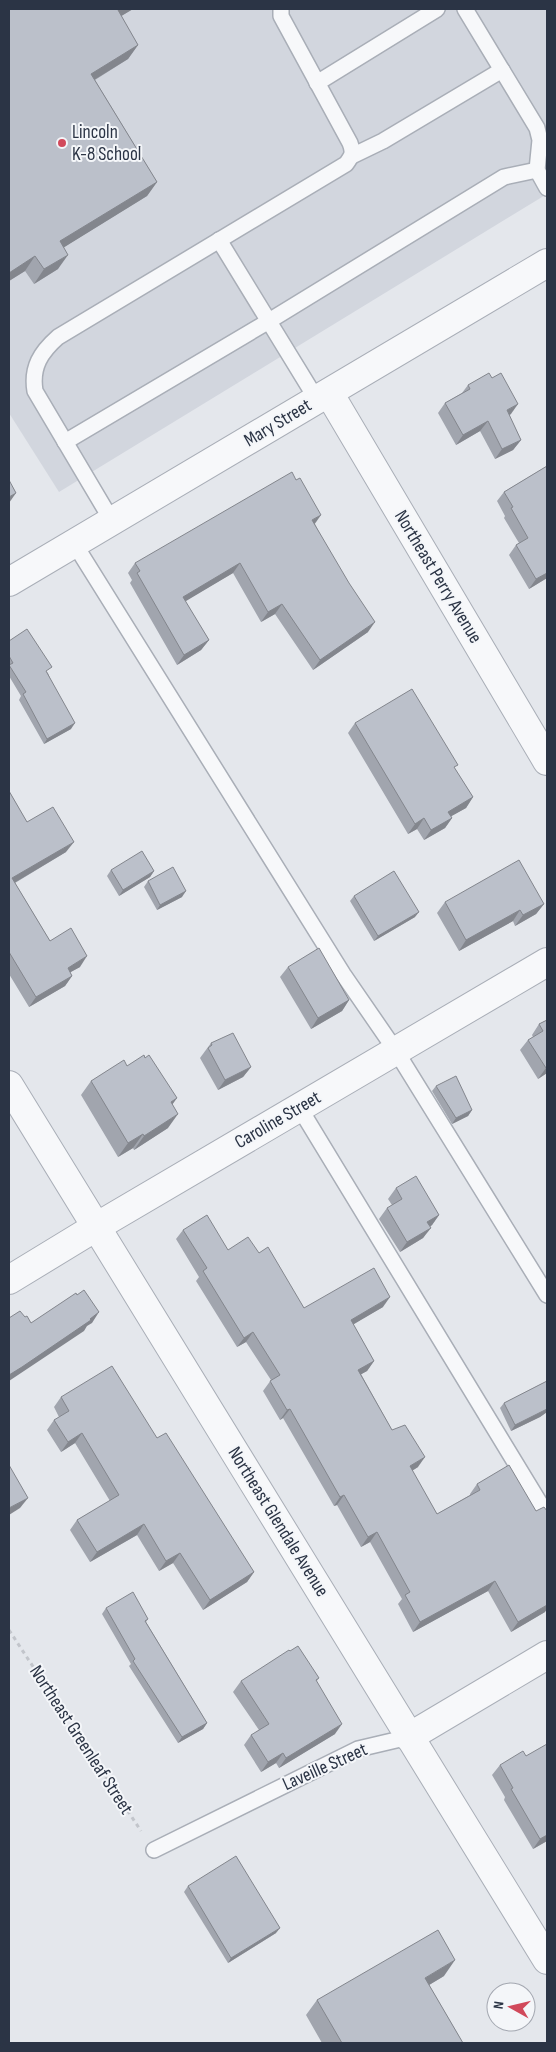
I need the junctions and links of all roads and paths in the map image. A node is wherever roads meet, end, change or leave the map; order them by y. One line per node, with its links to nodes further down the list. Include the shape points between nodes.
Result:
1 (281, 9): 5 (lane, via 281,16)
2 (437, 9): 5 (lane)
3 (465, 9): 4 (lane)
4 (502, 70): 6 (lane); 7 (lane, via 537,128 540,140)
5 (317, 83): 6 (lane, via 350,143)
6 (352, 156): 9 (lane, via 346,164)
7 (537, 170): 8 (lane); 11 (lane, via 504,178)
8 (547, 188)
9 (219, 240): 11 (lane); 13 (lane, via 46,347 35,369 35,391)
10 (547, 263): 12 (street, Mary Street)
11 (269, 322): 12 (lane); 13 (lane)
12 (323, 396): 14 (street, Mary Street); 17 (street, Northeast Perry Avenue)
13 (65, 442): 14 (lane)
14 (112, 521): 15 (street, Mary Street)
15 (74, 543): 16 (street, Mary Street); 19 (lane, via 343,974)
16 (9, 582)
17 (547, 760)
18 (547, 962): 19 (street, Caroline Street)
19 (396, 1051): 21 (street, Caroline Street); 24 (lane)
20 (9, 1085): 22 (street, Northeast Glendale Avenue)
21 (299, 1108): 22 (street, Caroline Street); 25 (lane)
22 (96, 1226): 23 (street, Caroline Street); 28 (street, Northeast Glendale Avenue)
23 (9, 1280)
24 (547, 1295)
25 (547, 1515)
26 (9, 1630): 29 (path, Northeast Greenleaf Street)
27 (547, 1655): 28 (street, Laveille Street)
28 (409, 1736): 29 (lane, Laveille Street, via 358,1749); 30 (street, Northeast Glendale Avenue)
29 (154, 1850)
30 (547, 1960)

